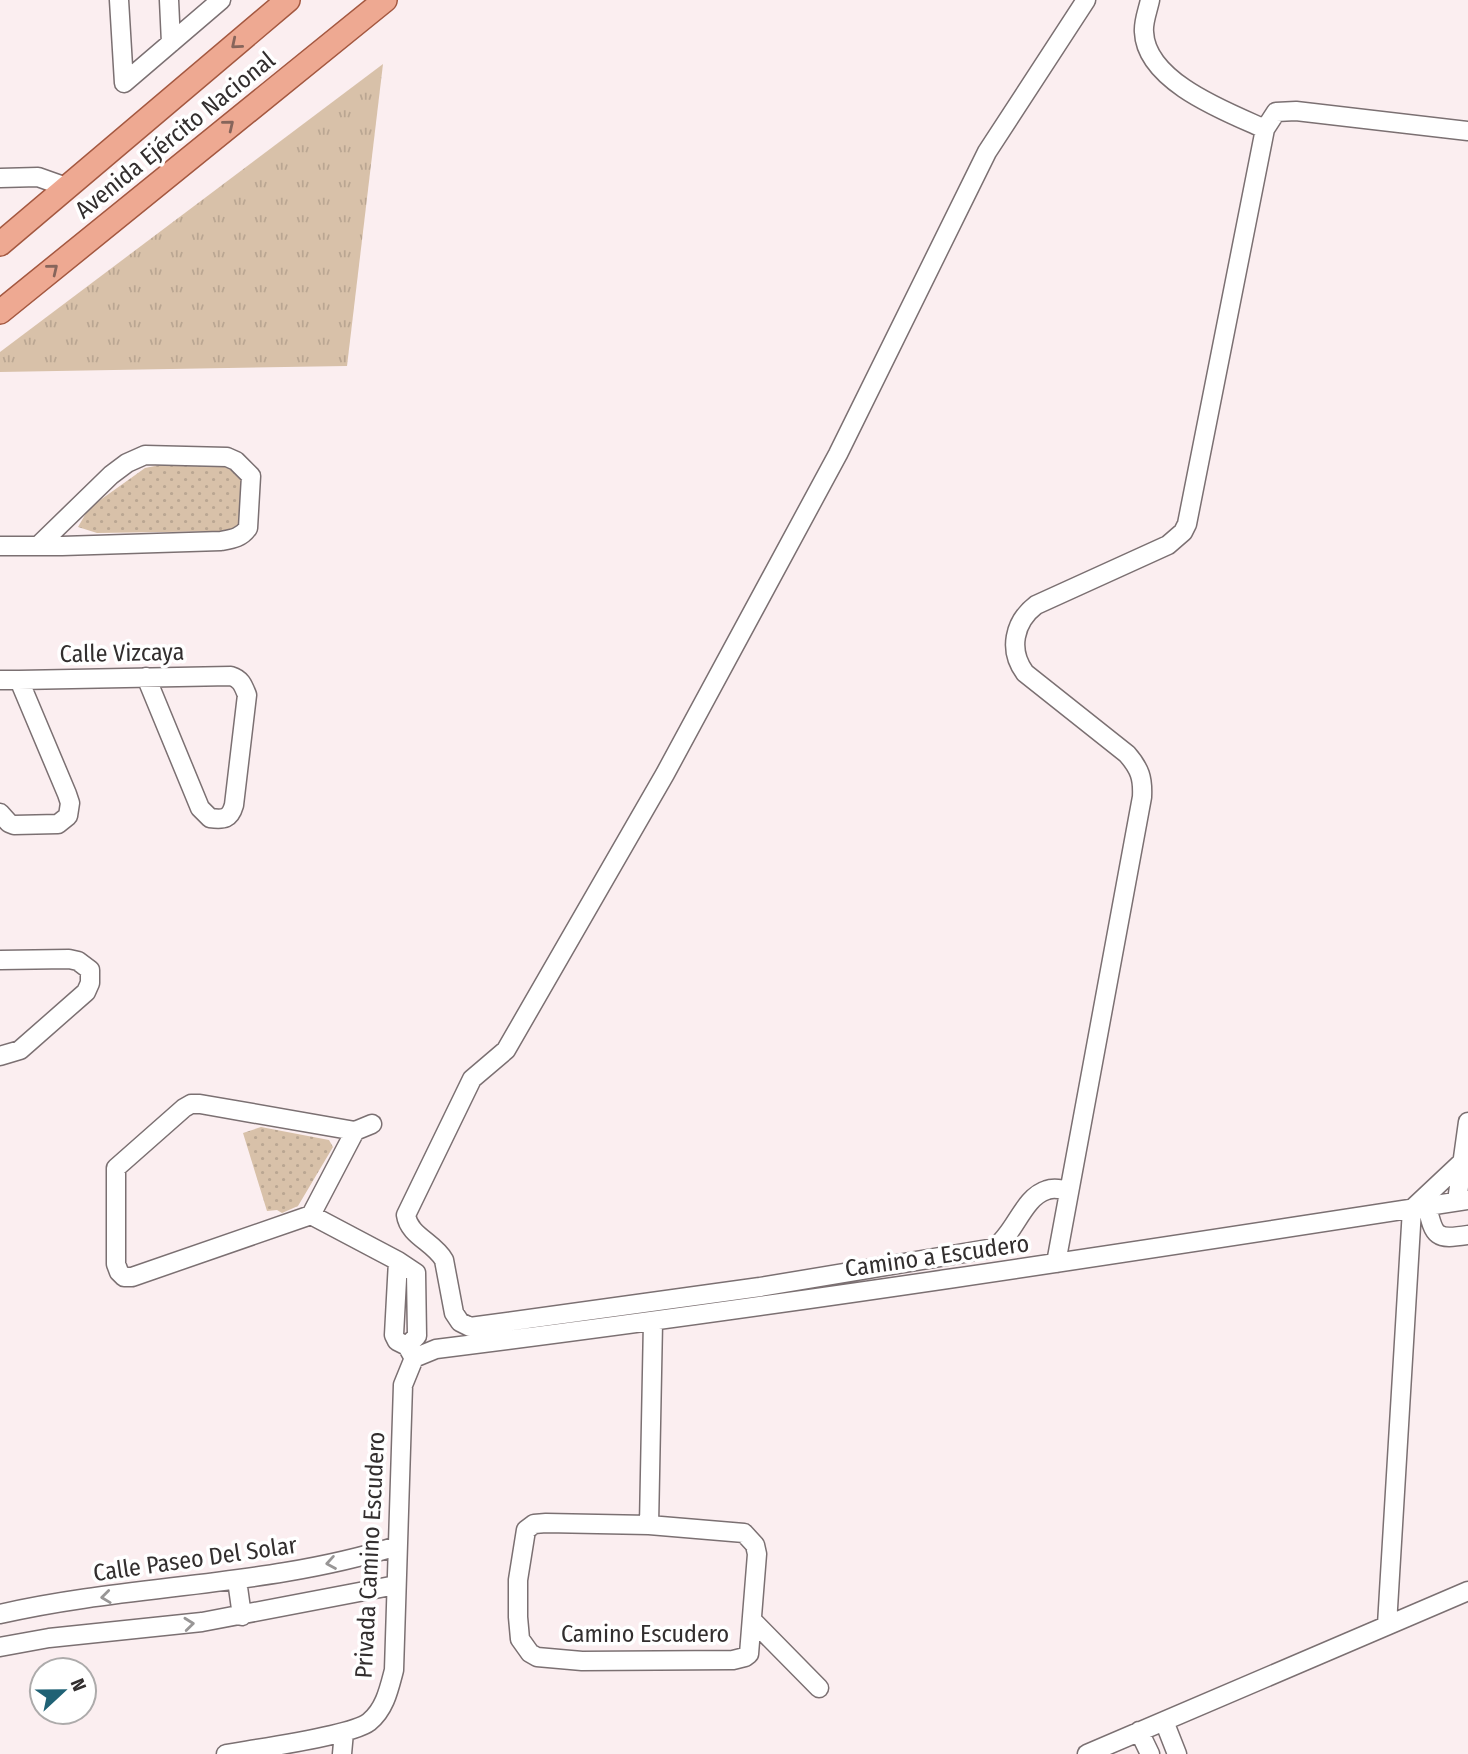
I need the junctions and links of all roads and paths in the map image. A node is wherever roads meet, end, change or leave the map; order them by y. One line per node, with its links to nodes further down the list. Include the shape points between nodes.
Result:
1 (119, 0): 8 (street, via 124,83)
2 (169, 0): 8 (street)
3 (288, 0): 12 (main road, Avenida Ejército Nacional, one-way to 12)
4 (385, 0): 14 (main road, Avenida Ejército Nacional, one-way to 4)
5 (1086, 0): 25 (street, via 987,152 838,454 665,774 506,1051 472,1079 406,1214 411,1229 440,1252 454,1312 470,1327 760,1287 994,1248 1036,1195 1051,1188)
6 (1150, 0): 9 (street, via 1144,31 1155,62 1208,104)
7 (218, 1): 8 (street)
8 (172, 43)
9 (1265, 129): 10 (street, via 1276,112 1296,111); 25 (street, via 1183,532 1168,545 1036,605 1019,624 1014,649 1025,673 1127,754 1143,780)
10 (1468, 131)
11 (0, 178): 12 (street, via 38,177)
12 (69, 188): 13 (main road, Avenida Ejército Nacional)
13 (0, 244)
14 (0, 312)
15 (0, 546): 16 (street)
16 (38, 546): 16 (street, via 239,537 248,528 251,476 227,457 145,455 111,475)
17 (146, 677): 17 (street, Calle Vizcaya, via 231,676 242,682 247,695 234,805 223,820 205,815); 19 (street, Calle Vizcaya)
18 (0, 680): 19 (street, Calle Vizcaya)
19 (19, 680): 20 (street, via 70,803 68,816 58,824 15,825)
20 (4, 818)
21 (0, 960): 22 (street, via 78,961 90,970 91,977 86,992 20,1050)
22 (0, 1056)
23 (1468, 1122): 24 (street)
24 (1461, 1163): 26 (street); 27 (street)
25 (1069, 1190): 30 (street)
26 (1463, 1200): 27 (street, Camino a Escudero)
27 (1419, 1208): 29 (street, via 1437,1234 1449,1238); 30 (street, Camino a Escudero); 41 (street)
28 (311, 1214): 28 (street, via 364,1127 191,1104 116,1168 116,1264 124,1277 132,1277); 32 (street, via 398,1261 394,1335)
29 (1468, 1235)
30 (1056, 1263): 31 (street, Camino a Escudero)
31 (653, 1322): 32 (street, Camino a Escudero); 33 (street)
32 (410, 1352): 34 (street, Privada Camino Escudero, via 402,1385)
33 (649, 1525): 40 (street, Camino Escudero, via 730,1531 751,1539 757,1554); 40 (street, Camino Escudero, via 546,1523 526,1530 518,1580 520,1639 525,1649 537,1657 582,1661 741,1659 749,1654)
34 (397, 1546): 35 (street, Calle Paseo Del Solar, one-way to 35); 36 (street, Privada Camino Escudero)
35 (237, 1580): 38 (street, Calle Paseo Del Solar, one-way to 38, via 38,1605); 39 (street)
36 (396, 1585): 39 (street); 46 (street, Privada Camino Escudero, via 394,1670 385,1703 368,1723)
37 (1468, 1591): 41 (street)
38 (0, 1614)
39 (242, 1616): 42 (street, one-way to 39)
40 (752, 1620): 43 (street)
41 (1387, 1625): 44 (street)
42 (0, 1647)
43 (819, 1688)
44 (1164, 1721): 45 (street); 51 (street)
45 (1139, 1731): 49 (street); 50 (street)
46 (344, 1732): 47 (street, Privada Camino Escudero); 48 (street)
47 (226, 1754)
48 (342, 1754)
49 (1087, 1754)
50 (1150, 1754)
51 (1177, 1754)

